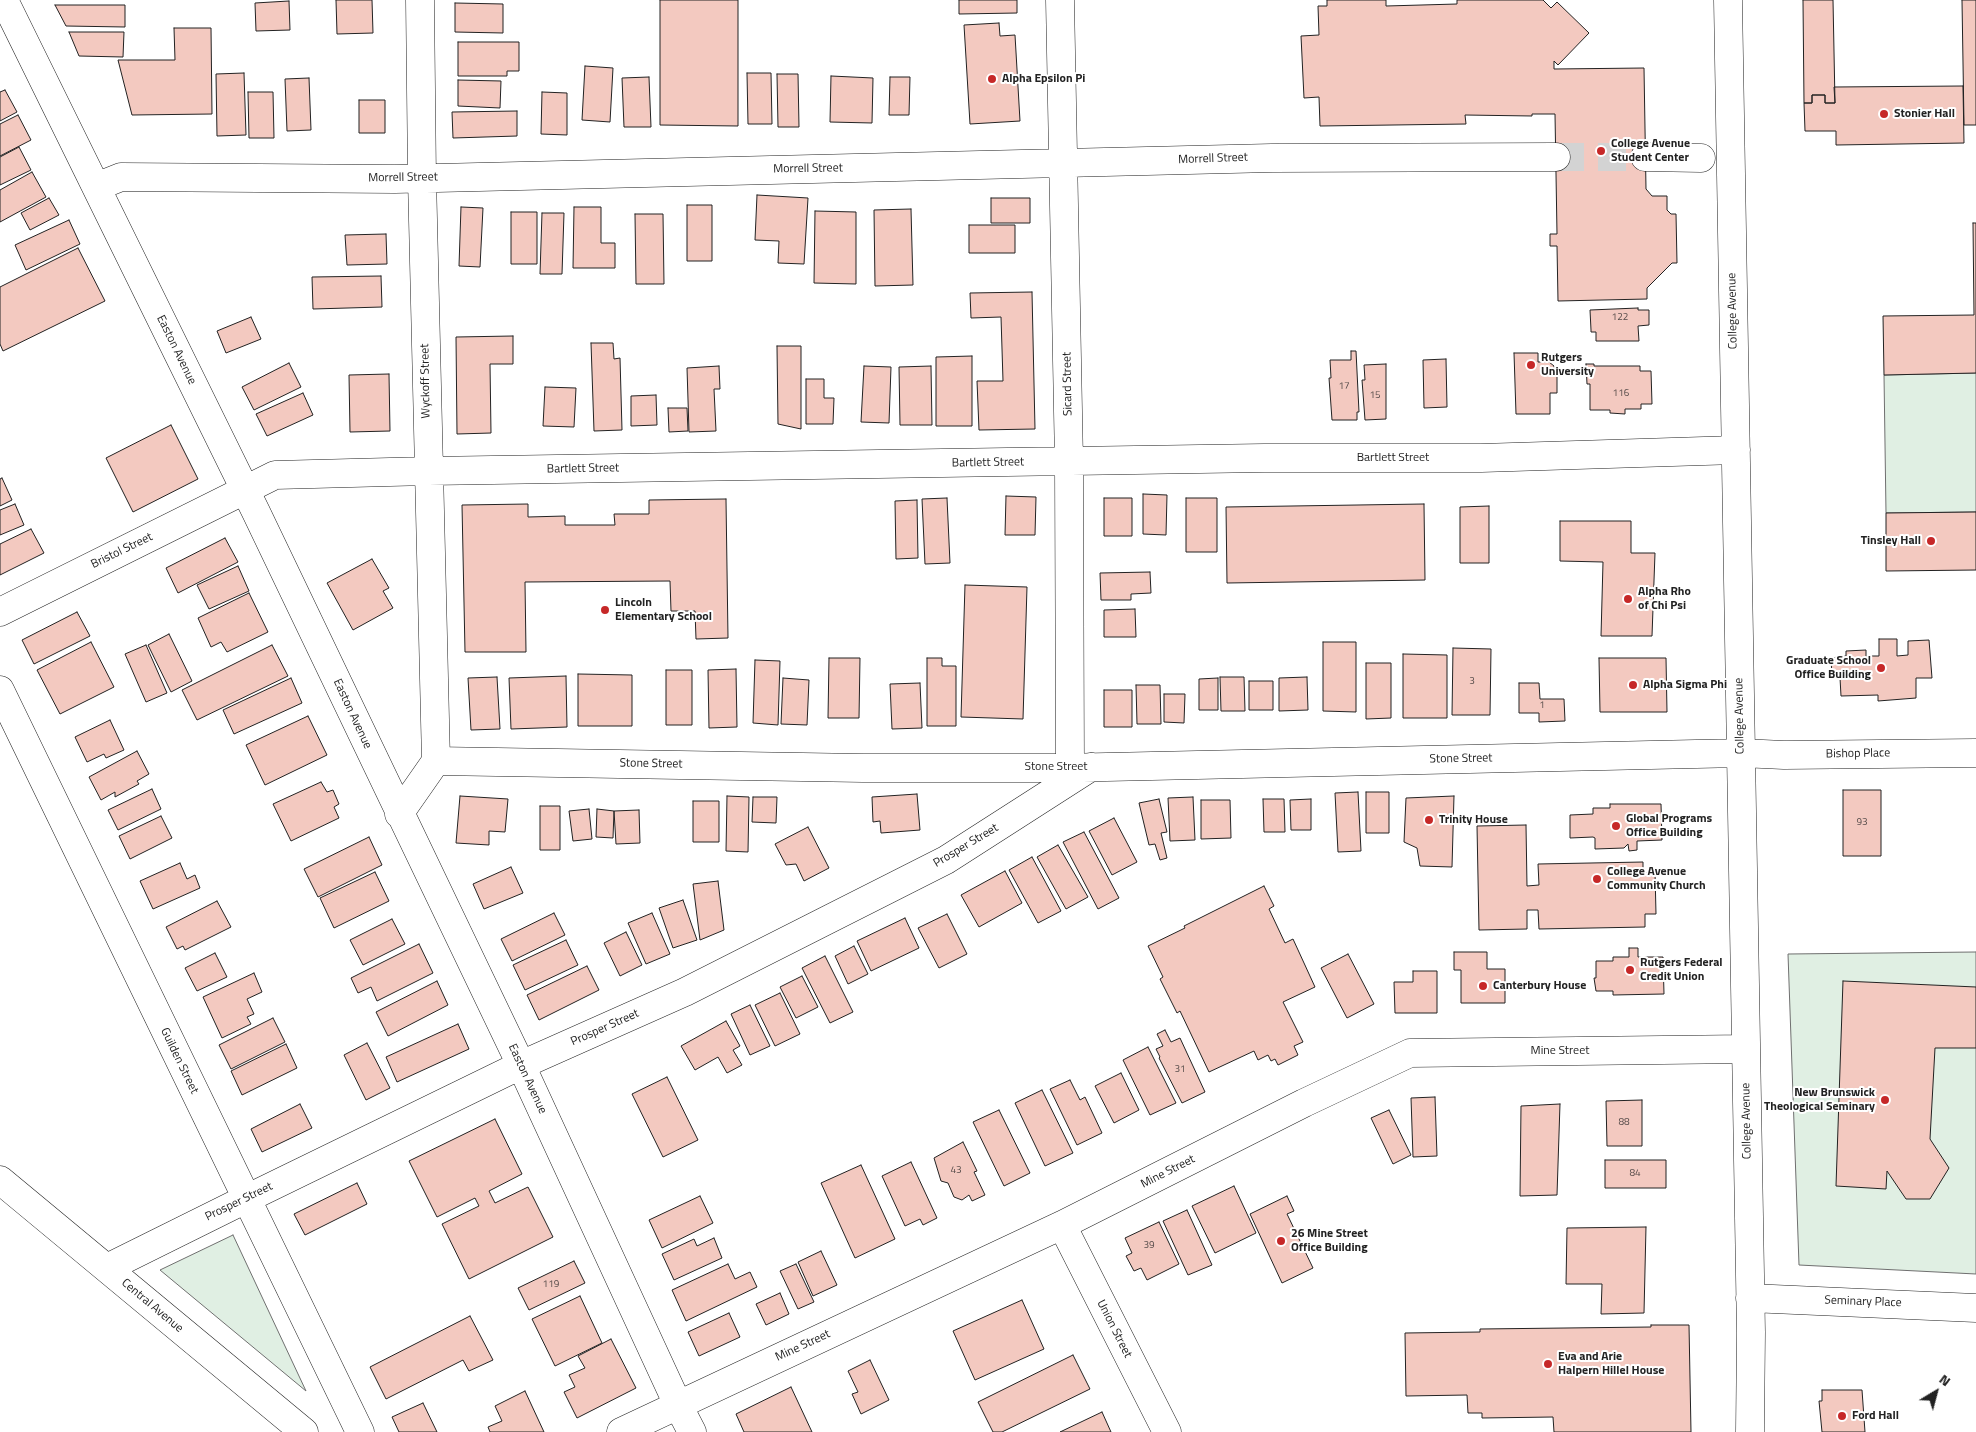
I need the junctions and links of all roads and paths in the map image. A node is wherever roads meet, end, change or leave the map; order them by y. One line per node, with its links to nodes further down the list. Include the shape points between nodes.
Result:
1 (4, 0): 10 (street, Easton Avenue)
2 (420, 0): 9 (street, Wyckoff Street)
3 (1060, 0): 8 (street, Sicard Street)
4 (1728, 0): 11 (street, College Avenue)
5 (1556, 157): 8 (street, Morrell Street)
6 (1645, 157): 7 (street)
7 (1701, 158)
8 (1063, 163): 9 (street, Morrell Street); 12 (street, Sicard Street)
9 (422, 178): 10 (street, Morrell Street, via 121,177); 13 (street, Wyckoff Street)
10 (96, 187): 14 (street, Easton Avenue)
11 (1736, 450): 12 (street, Bartlett Street, via 1481,458); 17 (street, College Avenue)
12 (1070, 462): 13 (street, Bartlett Street); 20 (street, Sicard Street)
13 (428, 471): 14 (street, Bartlett Street, via 275,475); 19 (street, Wyckoff Street)
14 (245, 490): 15 (street, Bristol Street); 21 (street, Easton Avenue)
15 (0, 612)
16 (0, 690): 25 (street, Guilden Street)
17 (1741, 753): 18 (street, Bishop Place); 20 (street, Stone Street); 22 (street, College Avenue)
18 (1976, 753)
19 (436, 761): 20 (street, Stone Street, via 864,768); 21 (street)
20 (1080, 767): 23 (street, Prosper Street, via 946,860 685,992)
21 (399, 814): 23 (street, Easton Avenue)
22 (1746, 1049): 26 (street, Mine Street, via 1410,1053 1321,1094); 28 (street, College Avenue)
23 (521, 1065): 25 (street, Prosper Street); 30 (street, Easton Avenue)
24 (0, 1180): 27 (street, Central Avenue)
25 (246, 1199): 27 (street, Prosper Street); 32 (street, Guilden Street)
26 (1062, 1225): 30 (street, Mine Street); 35 (street, Union Street)
27 (107, 1268): 31 (street, Central Avenue)
28 (1750, 1298): 29 (street, Seminary Place); 36 (street, College Avenue)
29 (1976, 1308)
30 (678, 1404): 33 (street, Mine Street); 34 (street, Easton Avenue)
31 (304, 1432)
32 (360, 1432)
33 (621, 1432)
34 (692, 1432)
35 (1166, 1432)
36 (1750, 1432)

